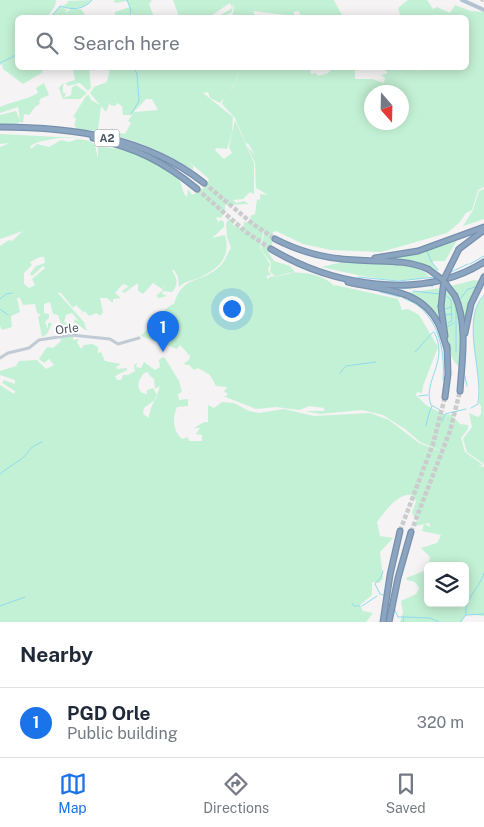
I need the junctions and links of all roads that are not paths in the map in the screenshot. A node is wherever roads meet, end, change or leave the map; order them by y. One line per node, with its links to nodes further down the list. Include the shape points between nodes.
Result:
1 (462, 0): 2 (main road)
2 (484, 10)
3 (0, 129): 4 (highway, A2, via 67,131 128,143 172,161); 5 (highway, A2, via 67,134 117,144 152,157)
4 (204, 183)
5 (197, 189)
6 (484, 228): 9 (highway, via 405,254); 15 (highway, bridge, via 459,249 445,274 442,307)
7 (276, 238): 9 (highway, via 304,251)
8 (271, 248): 11 (highway)
9 (345, 260): 14 (highway, bridge, via 405,262 428,269 443,280 454,296 462,318)
10 (484, 262): 11 (highway, via 439,281 401,284 356,280)
11 (317, 270): 15 (highway, via 343,281 394,290 415,298 435,317)
12 (482, 280): 14 (highway, via 471,304)
13 (139, 338): 16 (street, Orle, via 118,344 110,339 87,335 41,339 29,348)
14 (463, 346): 17 (highway)
15 (447, 349): 18 (highway)
16 (0, 358)
17 (460, 391)
18 (445, 397)
19 (400, 531): 21 (highway)
20 (411, 532): 22 (highway)
21 (383, 622)
22 (389, 622)

